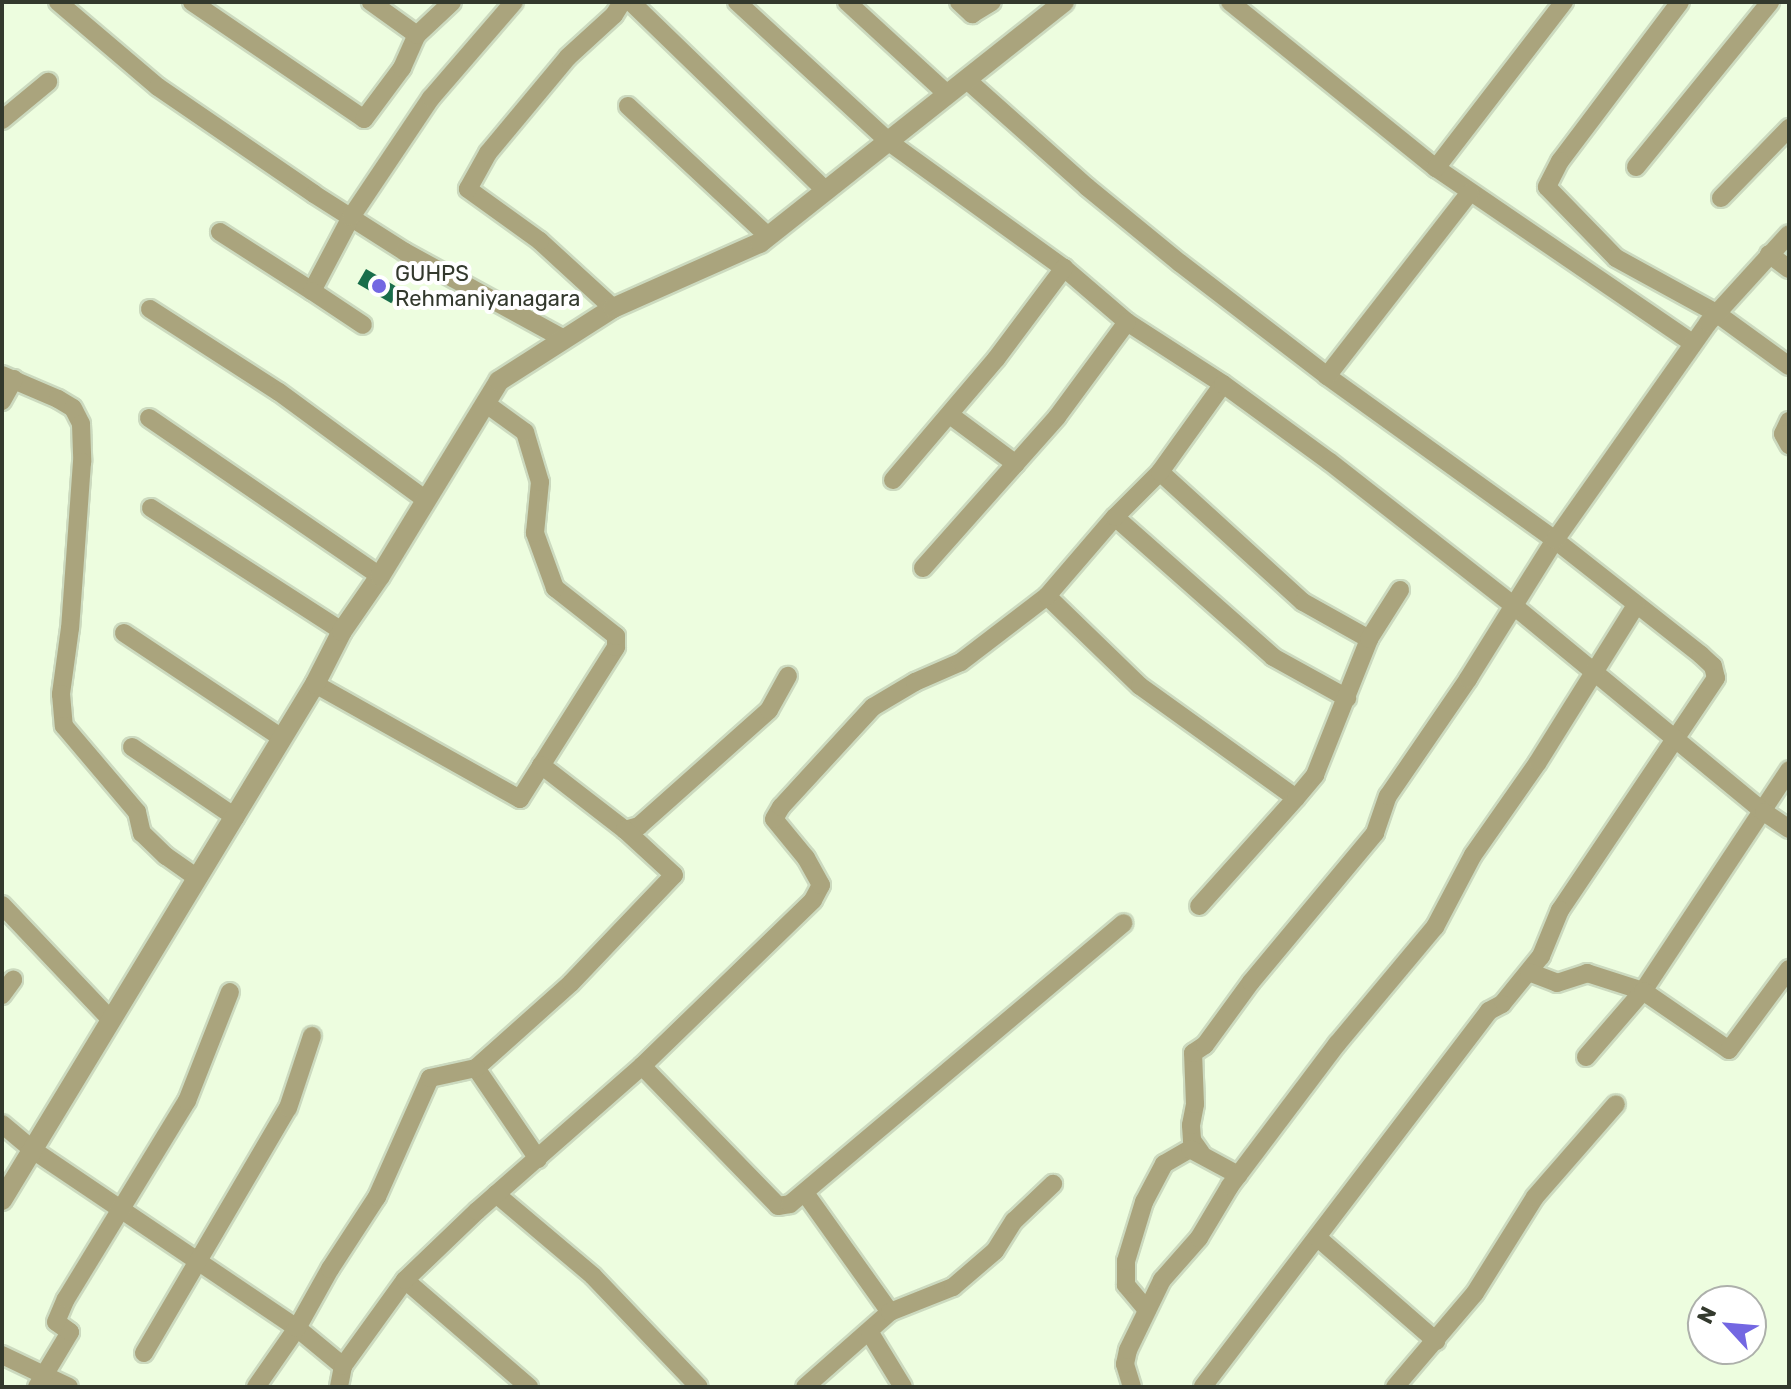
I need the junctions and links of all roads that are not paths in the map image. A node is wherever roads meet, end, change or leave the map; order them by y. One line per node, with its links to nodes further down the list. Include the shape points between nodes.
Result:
1 (58, 2): 30 (street, via 158,87)
2 (192, 2): 17 (street, via 364,119 402,68)
3 (371, 2): 17 (street)
4 (452, 2): 17 (street)
5 (514, 2): 30 (street, via 431,98)
6 (622, 2): 38 (street, via 488,153 468,189 540,241)
7 (631, 2): 27 (street)
8 (737, 2): 24 (street)
9 (847, 2): 20 (street)
10 (959, 2): 11 (street, via 972,14)
11 (992, 2)
12 (1064, 2): 18 (street)
13 (1230, 2): 26 (street)
14 (1564, 2): 26 (street)
15 (1680, 2): 40 (street, via 1560,161 1547,187 1616,258)
16 (1770, 2): 25 (street)
17 (417, 35)
18 (967, 80): 20 (street); 46 (street, via 1087,187)
19 (48, 82): 22 (street)
20 (948, 95): 24 (street)
21 (628, 106): 33 (street)
22 (2, 120)
23 (1789, 128): 29 (street)
24 (889, 142): 27 (street); 35 (street)
25 (1636, 167)
26 (1436, 168): 28 (street)
27 (826, 191): 33 (street)
28 (1470, 192): 44 (street); 46 (street)
29 (1721, 198)
30 (351, 217): 37 (street); 43 (street)
31 (220, 232): 37 (street)
32 (1789, 234): 34 (street)
33 (768, 236): 38 (street)
34 (1769, 254): 36 (street); 40 (street)
35 (1064, 268): 41 (street); 51 (street)
36 (1789, 269)
37 (312, 291): 42 (street)
38 (613, 308): 43 (street)
39 (150, 309): 58 (street, via 279,392)
40 (1716, 313): 44 (street); 45 (street)
41 (1127, 322): 48 (street); 55 (street)
42 (363, 325)
43 (564, 339): 50 (street, via 499,381)
44 (1693, 343): 61 (street)
45 (1789, 366)
46 (1327, 376): 61 (street)
47 (8, 377): 49 (street); 85 (street, via 73,408 81,424 70,628 61,694 64,726 137,812 142,833)
48 (1223, 384): 56 (street); 67 (street)
49 (2, 401)
50 (485, 403): 58 (street); 78 (street, via 525,432 540,482 535,533 555,588 616,636 616,647)
51 (950, 415): 55 (street); 57 (street)
52 (149, 418): 63 (street)
53 (1789, 421): 54 (street, via 1783,434)
54 (1789, 445)
55 (1016, 464): 62 (street)
56 (1160, 472): 60 (street); 70 (street, via 1303,602)
57 (893, 480)
58 (426, 500): 63 (street)
59 (151, 508): 68 (street)
60 (1115, 517): 65 (street); 74 (street, via 1273,657)
61 (1555, 540): 66 (street); 67 (street)
62 (923, 568)
63 (380, 576): 68 (street)
64 (1400, 590): 70 (street)
65 (1047, 596): 80 (street, via 1140,686); 96 (street, via 961,662 873,707 781,807 774,819 821,885 813,900)
66 (1636, 605): 71 (street); 76 (street, via 1713,666 1716,678)
67 (1514, 606): 71 (street); 101 (street, via 1403,771 1375,833 1205,1045 1193,1053 1192,1140)
68 (342, 631): 73 (street)
69 (124, 633): 75 (street)
70 (1369, 639): 74 (street)
71 (1594, 673): 76 (street); 103 (street, via 1473,855 1435,927)
72 (788, 676): 84 (street, via 769,710 671,800 639,826)
73 (315, 684): 75 (street); 78 (street, via 520,799)
74 (1347, 698): 80 (street, via 1315,775)
75 (282, 738): 82 (street)
76 (1677, 740): 81 (street); 90 (street, via 1560,910)
77 (132, 747): 82 (street)
78 (541, 765): 84 (street)
79 (1789, 770): 81 (street)
80 (1296, 798): 87 (street)
81 (1764, 812): 83 (street); 91 (street)
82 (235, 817): 85 (street)
83 (1789, 829)
84 (625, 830): 97 (street, via 674,875 571,983)
85 (197, 878): 93 (street)
86 (2, 905): 93 (street)
87 (1199, 906)
88 (1124, 923): 105 (street)
89 (1789, 969): 91 (street, via 1729,1050)
90 (1529, 972): 91 (street, via 1557,983 1587,973); 109 (street, via 1502,1004 1489,1011)
91 (1643, 991): 95 (street)
92 (230, 992): 108 (street, via 187,1101)
93 (111, 1020): 100 (street)
94 (312, 1036): 110 (street, via 288,1108)
95 (1586, 1057)
96 (642, 1066): 102 (street); 105 (street, via 778,1206)
97 (476, 1068): 102 (street); 114 (street, via 430,1078 377,1197)
98 (1616, 1104): 116 (street, via 1535,1197 1475,1293)
99 (2, 1124): 100 (street)
100 (33, 1150): 107 (street); 108 (street)
101 (1201, 1153): 103 (street); 112 (street, via 1190,1149 1164,1164 1131,1234 1126,1285)
102 (538, 1159): 106 (street)
103 (1238, 1175): 112 (street, via 1199,1238 1162,1280)
104 (1053, 1184): 113 (street, via 1014,1221 995,1251 953,1287)
105 (805, 1193): 113 (street)
106 (496, 1194): 111 (street); 126 (street, via 593,1276)
107 (2, 1200)
108 (121, 1211): 110 (street); 121 (street, via 66,1299 56,1322 70,1332)
109 (1318, 1238): 116 (street); 131 (street)
110 (197, 1259): 114 (street); 117 (street)
111 (405, 1280): 119 (street); 125 (street)
112 (1147, 1310): 130 (street, via 1125,1364)
113 (890, 1312): 115 (street)
114 (297, 1328): 119 (street); 123 (street)
115 (870, 1333): 120 (street); 129 (street)
116 (1436, 1341): 132 (street)
117 (144, 1353)
118 (2, 1355): 121 (street)
119 (343, 1366): 124 (street)
120 (824, 1372): 127 (street); 128 (street)
121 (41, 1380): 122 (street)
122 (69, 1387)
123 (256, 1387)
124 (339, 1387)
125 (529, 1387)
126 (699, 1387)
127 (805, 1387)
128 (836, 1387)
129 (903, 1387)
130 (1132, 1387)
131 (1203, 1387)
132 (1395, 1387)

